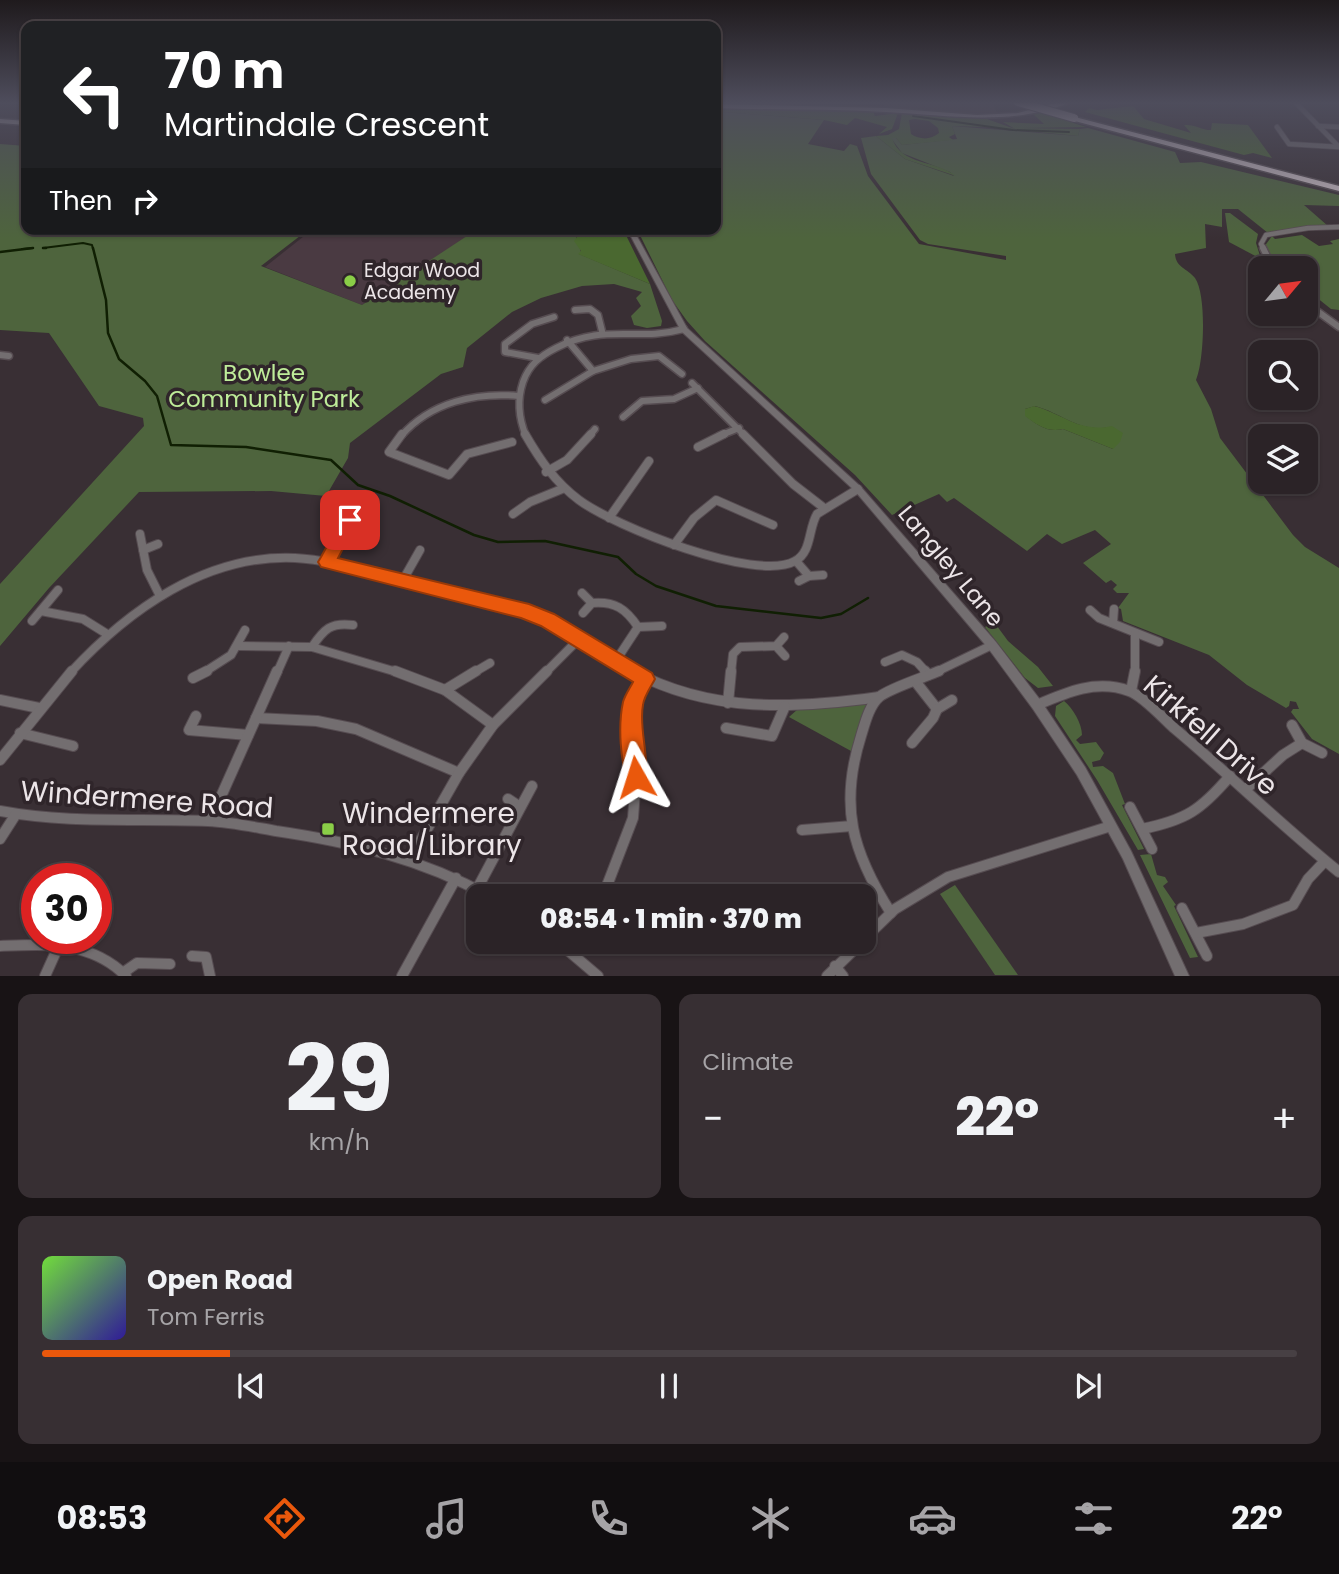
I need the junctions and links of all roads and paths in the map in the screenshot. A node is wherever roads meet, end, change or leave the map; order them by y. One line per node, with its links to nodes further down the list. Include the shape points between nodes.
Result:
1 (1190, 148): 4 (highway)
2 (1204, 148): 3 (highway)
3 (1339, 181)
4 (1339, 189)
5 (1339, 227): 7 (street, via 1266,235 1261,244)
6 (633, 235): 12 (street, Langley Lane)
7 (1267, 256)
8 (575, 310): 13 (street, via 590,309 598,314)
9 (1318, 312): 11 (street)
10 (554, 317): 17 (street, via 532,324 505,344 505,352)
11 (1339, 327)
12 (684, 329): 13 (street, via 659,335); 30 (street, Langley Lane)
13 (602, 331): 14 (street)
14 (567, 340): 17 (street); 18 (street)
15 (0, 355): 16 (street)
16 (9, 356)
17 (538, 358): 20 (street, via 524,378)
18 (593, 371): 19 (street, via 659,356); 21 (street)
19 (682, 374)
20 (519, 396): 25 (street, via 485,394 440,406 394,440 389,452 449,475 467,454); 28 (street, via 519,418)
21 (545, 400)
22 (623, 417): 23 (street, via 642,401 674,399 695,386)
23 (739, 428): 26 (street); 31 (street, via 793,484)
24 (595, 429): 28 (street, via 567,460)
25 (512, 442)
26 (698, 447)
27 (649, 461): 33 (street)
28 (546, 472): 29 (street)
29 (562, 489): 32 (street); 33 (street)
30 (858, 489): 31 (street); 66 (street, Langley Lane)
31 (824, 508): 41 (street, via 815,516 810,544)
32 (513, 514)
33 (609, 518): 38 (street)
34 (350, 520): 42 (street, via 349,531)
35 (773, 525): 38 (street, via 716,500 694,518)
36 (140, 534): 39 (street)
37 (158, 544): 39 (street)
38 (674, 545): 41 (street, via 758,566)
39 (143, 550): 49 (street)
40 (420, 550): 45 (street, via 417,564)
41 (796, 561): 44 (street)
42 (327, 562): 45 (street); 49 (street, via 284,558 235,567)
43 (823, 575): 44 (street)
44 (809, 576): 46 (street)
45 (404, 580): 64 (street, via 523,610)
46 (799, 581)
47 (58, 590): 53 (street)
48 (582, 593): 50 (street)
49 (160, 596): 62 (street)
50 (592, 603): 54 (street); 59 (street, via 617,602)
51 (1090, 610): 56 (street)
52 (1114, 610): 56 (street)
53 (41, 611): 55 (street); 62 (street, via 90,620)
54 (583, 613)
55 (32, 621)
56 (1113, 623): 61 (street)
57 (353, 625): 70 (street, via 335,622)
58 (662, 626): 59 (street)
59 (639, 627): 72 (street)
60 (244, 630): 67 (street)
61 (1135, 633): 65 (street); 80 (street, via 1137,669)
62 (107, 634): 87 (street)
63 (784, 637): 69 (street)
64 (579, 639): 72 (street); 91 (street)
65 (1159, 642)
66 (992, 645): 75 (street); 85 (street, Langley Lane)
67 (239, 646): 68 (street); 76 (street, via 222,665)
68 (289, 646): 70 (street); 90 (street)
69 (776, 646): 71 (street); 84 (street, via 740,647 733,654)
70 (312, 647): 79 (street)
71 (785, 656)
72 (615, 662): 77 (street)
73 (886, 662): 75 (street, via 902,655 917,662)
74 (490, 663): 79 (street)
75 (928, 675): 78 (street)
76 (193, 678)
77 (645, 679): 84 (street, via 685,696); 123 (street, via 633,702 633,818)
78 (915, 681): 81 (street); 88 (street)
79 (445, 690): 91 (street)
80 (1131, 691): 85 (street, Kirkfell Drive, via 1095,685); 102 (street, Kirkfell Drive)
81 (879, 697): 86 (street); 111 (street, via 868,714 851,768)
82 (0, 700): 87 (street)
83 (952, 700): 88 (street)
84 (728, 703): 86 (street, via 755,708)
85 (1037, 705): 112 (street, Langley Lane)
86 (785, 706): 93 (street, via 772,736)
87 (39, 708): 94 (street)
88 (937, 709): 96 (street)
89 (196, 716): 95 (street, via 189,730)
90 (256, 718): 95 (street); 101 (street, via 317,721 356,729)
91 (493, 725): 101 (street)
92 (1292, 725): 97 (street)
93 (726, 728)
94 (20, 733): 98 (street); 100 (street)
95 (248, 735): 110 (street)
96 (912, 743)
97 (1302, 743): 99 (street); 104 (street)
98 (73, 746)
99 (1322, 752)
100 (0, 760)
101 (459, 773): 117 (street)
102 (1230, 776): 104 (street, Kirkfell Drive); 113 (street, via 1190,817)
103 (532, 786): 106 (street)
104 (1246, 789): 118 (street, Kirkfell Drive)
105 (508, 799): 106 (street)
106 (520, 807): 122 (street)
107 (1130, 807): 113 (street)
108 (0, 811): 109 (street, Windermere Road)
109 (16, 814): 110 (street, Windermere Road, via 103,822); 115 (street)
110 (210, 821): 117 (street, Windermere Road, via 340,841)
111 (852, 826): 114 (street); 125 (street, via 870,880)
112 (1111, 826): 125 (street, via 948,877); 143 (street, Langley Lane)
113 (1142, 828): 116 (street)
114 (802, 830)
115 (0, 839)
116 (1152, 849)
117 (410, 859): 120 (street, Windermere Road)
118 (1325, 860): 119 (street, Kirkfell Drive); 127 (street, via 1293,905 1242,924)
119 (1339, 872)
120 (456, 878): 121 (street, Windermere Road); 141 (street)
121 (467, 884)
122 (480, 884)
123 (608, 884)
124 (1182, 908): 127 (street)
125 (891, 913): 126 (street)
126 (876, 927)
127 (1196, 933): 135 (street)
128 (0, 946): 129 (street)
129 (21, 946)
130 (54, 954): 139 (street)
131 (96, 954): 138 (street)
132 (581, 954): 142 (street)
133 (851, 954): 137 (street)
134 (192, 956): 140 (street, via 206,957)
135 (1207, 956)
136 (170, 964): 138 (street, via 136,963)
137 (835, 972)
138 (125, 974)
139 (44, 975)
140 (210, 975)
141 (402, 975)
142 (598, 975)
143 (1182, 975)

